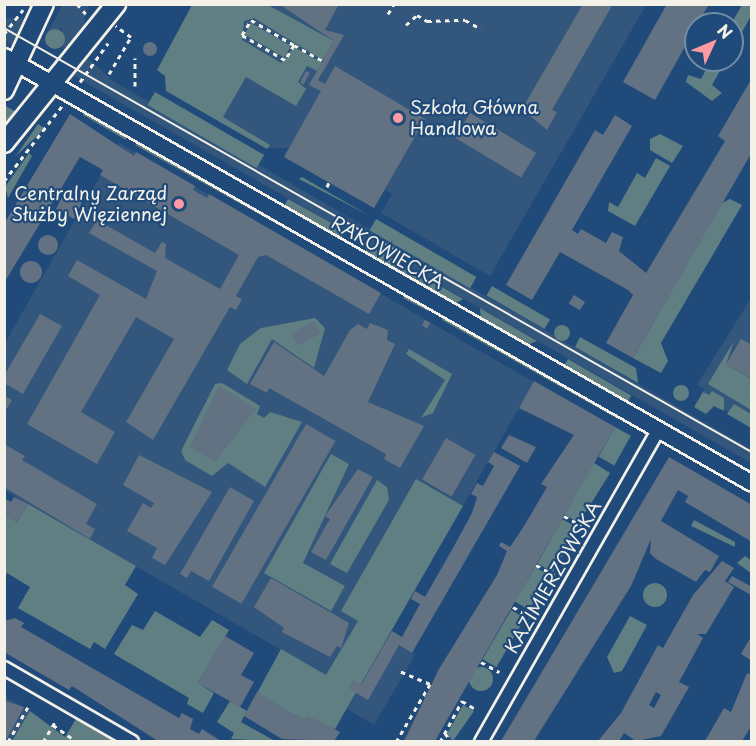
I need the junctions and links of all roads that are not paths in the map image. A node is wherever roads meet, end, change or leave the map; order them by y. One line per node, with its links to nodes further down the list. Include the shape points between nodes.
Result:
1 (44, 4): 3 (main road)
2 (116, 4): 4 (main road)
3 (11, 59): 4 (street, RAKOWIECKA); 5 (main road)
4 (52, 83): 6 (main road); 7 (street, RAKOWIECKA)
5 (4, 90)
6 (4, 143)
7 (658, 430): 8 (street, RAKOWIECKA); 11 (street, KAZIMIERZOWSKA)
8 (752, 483)
9 (4, 669): 10 (street)
10 (132, 741)
11 (481, 741)

